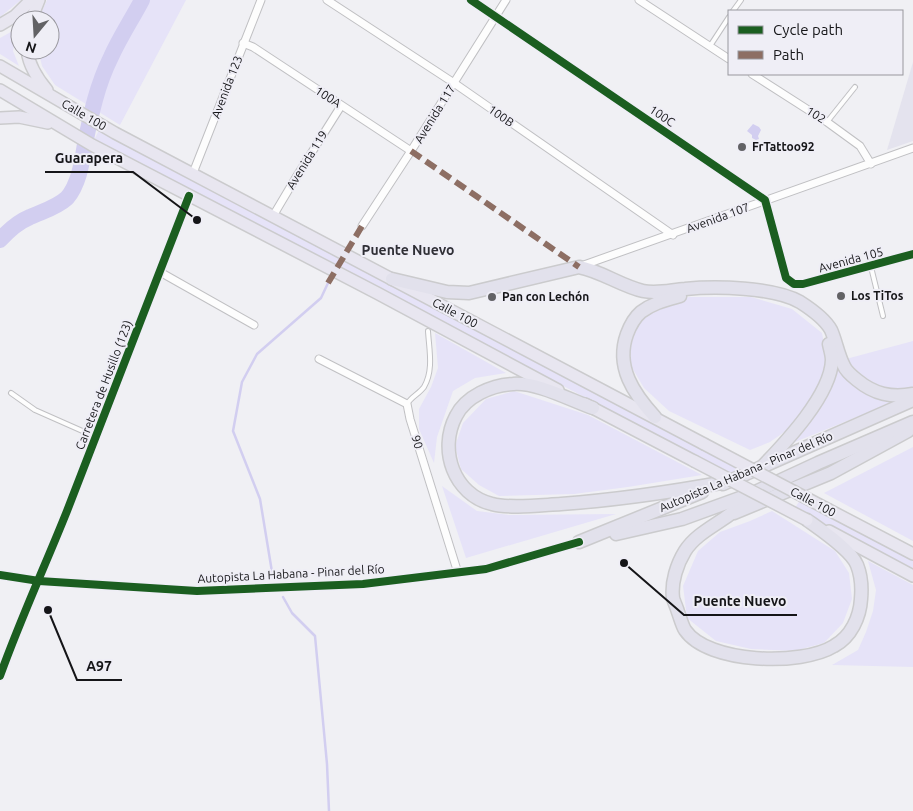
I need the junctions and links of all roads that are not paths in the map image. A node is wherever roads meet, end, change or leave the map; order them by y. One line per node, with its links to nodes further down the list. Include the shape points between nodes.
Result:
1 (31, 0): 9 (highway)
2 (260, 0): 10 (street, Avenida 123)
3 (327, 0): 16 (street, 100B)
4 (471, 0): 7 (street, 100C)
5 (506, 0): 7 (street, Avenida 117)
6 (639, 0): 11 (street)
7 (496, 16): 16 (street, Avenida 117); 29 (street, 100C)
8 (728, 19): 11 (lane)
9 (0, 25)
10 (243, 43): 20 (street, 100A); 27 (street, Avenida 123)
11 (710, 46): 12 (street)
12 (728, 58)
13 (29, 60): 19 (highway, via 36,77)
14 (0, 66): 19 (highway, Calle 100)
15 (754, 75): 22 (street, 102)
16 (454, 83): 25 (street, Avenida 117); 32 (street, 100B)
17 (855, 87): 22 (lane)
18 (0, 90): 23 (highway, Calle 100)
19 (51, 96): 27 (highway, Calle 100)
20 (341, 106): 25 (street, 100A); 30 (street, Avenida 119)
21 (0, 118): 23 (highway, via 41,120)
22 (827, 122): 26 (street, 102, via 860,146)
23 (59, 126): 28 (highway, Calle 100)
24 (913, 148): 26 (street, Avenida 107)
25 (411, 151): 31 (street, Avenida 117)
26 (871, 164): 29 (street, Avenida 107)
27 (193, 173): 30 (highway, Calle 100)
28 (189, 196): 36 (street, Carretera de Husillo (123)); 46 (highway, Calle 100)
29 (765, 200): 32 (street, Avenida 107); 35 (street, Avenida 105, via 786,278 794,284)
30 (273, 216): 37 (highway, Calle 100)
31 (362, 226)
32 (673, 235): 34 (street, Avenida 107)
33 (913, 254): 35 (street, Avenida 105)
34 (579, 267): 37 (highway, via 469,293 437,290); 43 (highway, via 589,268 644,291 754,289 798,301 816,313 830,330 844,368 855,378 877,393)
35 (871, 267): 38 (lane)
36 (160, 272): 39 (street); 51 (street, Carretera de Husillo (123))
37 (392, 279): 47 (highway, Calle 100)
38 (883, 316)
39 (254, 325)
40 (428, 331): 45 (lane, via 430,372 422,389)
41 (320, 359): 45 (street)
42 (11, 393): 51 (lane, via 35,410)
43 (913, 394)
44 (913, 400): 53 (highway, Autopista La Habana - Pinar del Río)
45 (407, 404): 61 (street, 90)
46 (592, 408): 54 (highway, via 533,386 514,383 492,387 471,398 456,416 448,442 452,470 468,491 494,505 535,506 607,500); 58 (highway, Calle 100, bridge)
47 (655, 417): 53 (highway, via 634,392 623,358 630,325 640,312 656,303 687,294 750,293 798,308 818,323 828,340 832,360 825,387 803,421); 60 (highway, Calle 100, bridge)
48 (913, 422): 55 (highway, Autopista La Habana - Pinar del Río)
49 (913, 428): 52 (highway)
50 (913, 434): 52 (highway)
51 (96, 437): 64 (street, Carretera de Husillo (123))
52 (888, 443): 56 (highway, via 832,473)
53 (762, 467): 54 (highway, Autopista La Habana - Pinar del Río)
54 (726, 482): 59 (highway, Autopista La Habana - Pinar del Río)
55 (751, 494): 56 (highway); 57 (highway, Autopista La Habana - Pinar del Río)
56 (730, 515): 57 (highway); 58 (highway, via 703,533 686,550 676,570 673,598 685,630 702,644 721,653 758,658 795,659 835,646 851,631 860,612 862,588 857,564 839,543)
57 (682, 519): 59 (highway, Autopista La Habana - Pinar del Río)
58 (807, 520): 63 (highway, Calle 100)
59 (579, 542): 61 (street, Autopista La Habana - Pinar del Río, via 486,570)
60 (913, 554)
61 (458, 573): 64 (street, Autopista La Habana - Pinar del Río, via 363,584 197,591)
62 (0, 575): 64 (street, Autopista La Habana - Pinar del Río)
63 (913, 576)
64 (39, 581): 65 (street, Carretera de Husillo (123))
65 (0, 676)

